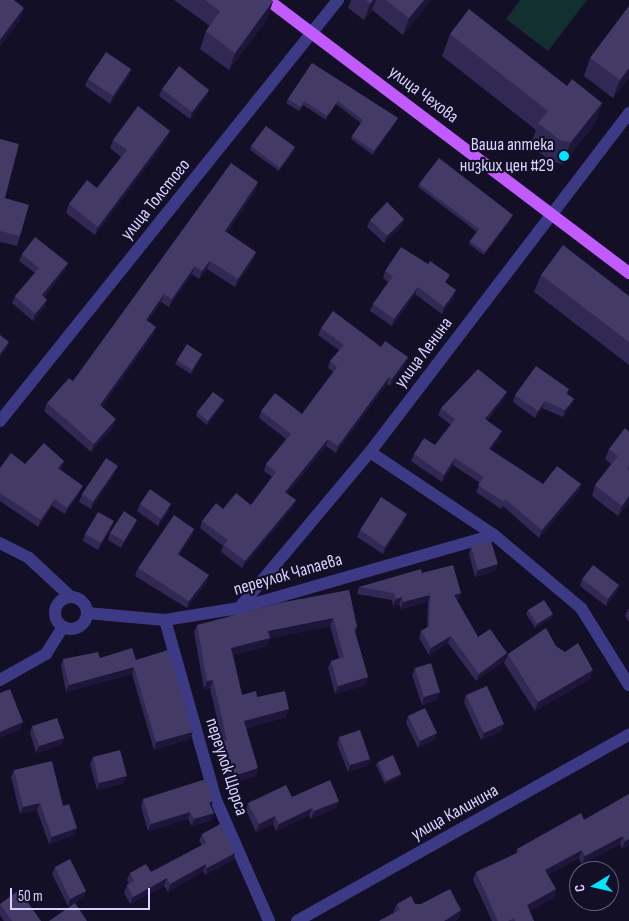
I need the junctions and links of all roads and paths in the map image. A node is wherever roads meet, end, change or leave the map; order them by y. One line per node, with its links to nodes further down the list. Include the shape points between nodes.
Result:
1 (268, 0): 3 (main road, улица Чехова)
2 (338, 0): 3 (street, улица Толстого)
3 (313, 34): 5 (main road, улица Чехова); 7 (street, улица Толстого)
4 (629, 113): 5 (street, улица Ленина)
5 (553, 213): 6 (main road, улица Чехова); 8 (street, улица Ленина)
6 (629, 272)
7 (0, 421)
8 (370, 452): 9 (street); 12 (street, улица Ленина)
9 (494, 535): 12 (street, переулок Чапаева); 17 (street, via 581,608)
10 (0, 543): 11 (street, via 29,558)
11 (71, 597): 13 (street, via 81,600); 15 (street, via 62,600 56,609 57,619)
12 (239, 608): 14 (street, переулок Чапаева)
13 (87, 613): 14 (street, переулок Чапаева); 15 (street, via 79,627)
14 (165, 620): 20 (street, переулок Щорса, via 216,800)
15 (64, 627): 16 (street, via 46,654)
16 (0, 680)
17 (629, 685)
18 (629, 736): 19 (street, улица Калинина)
19 (303, 920)
20 (269, 921)

